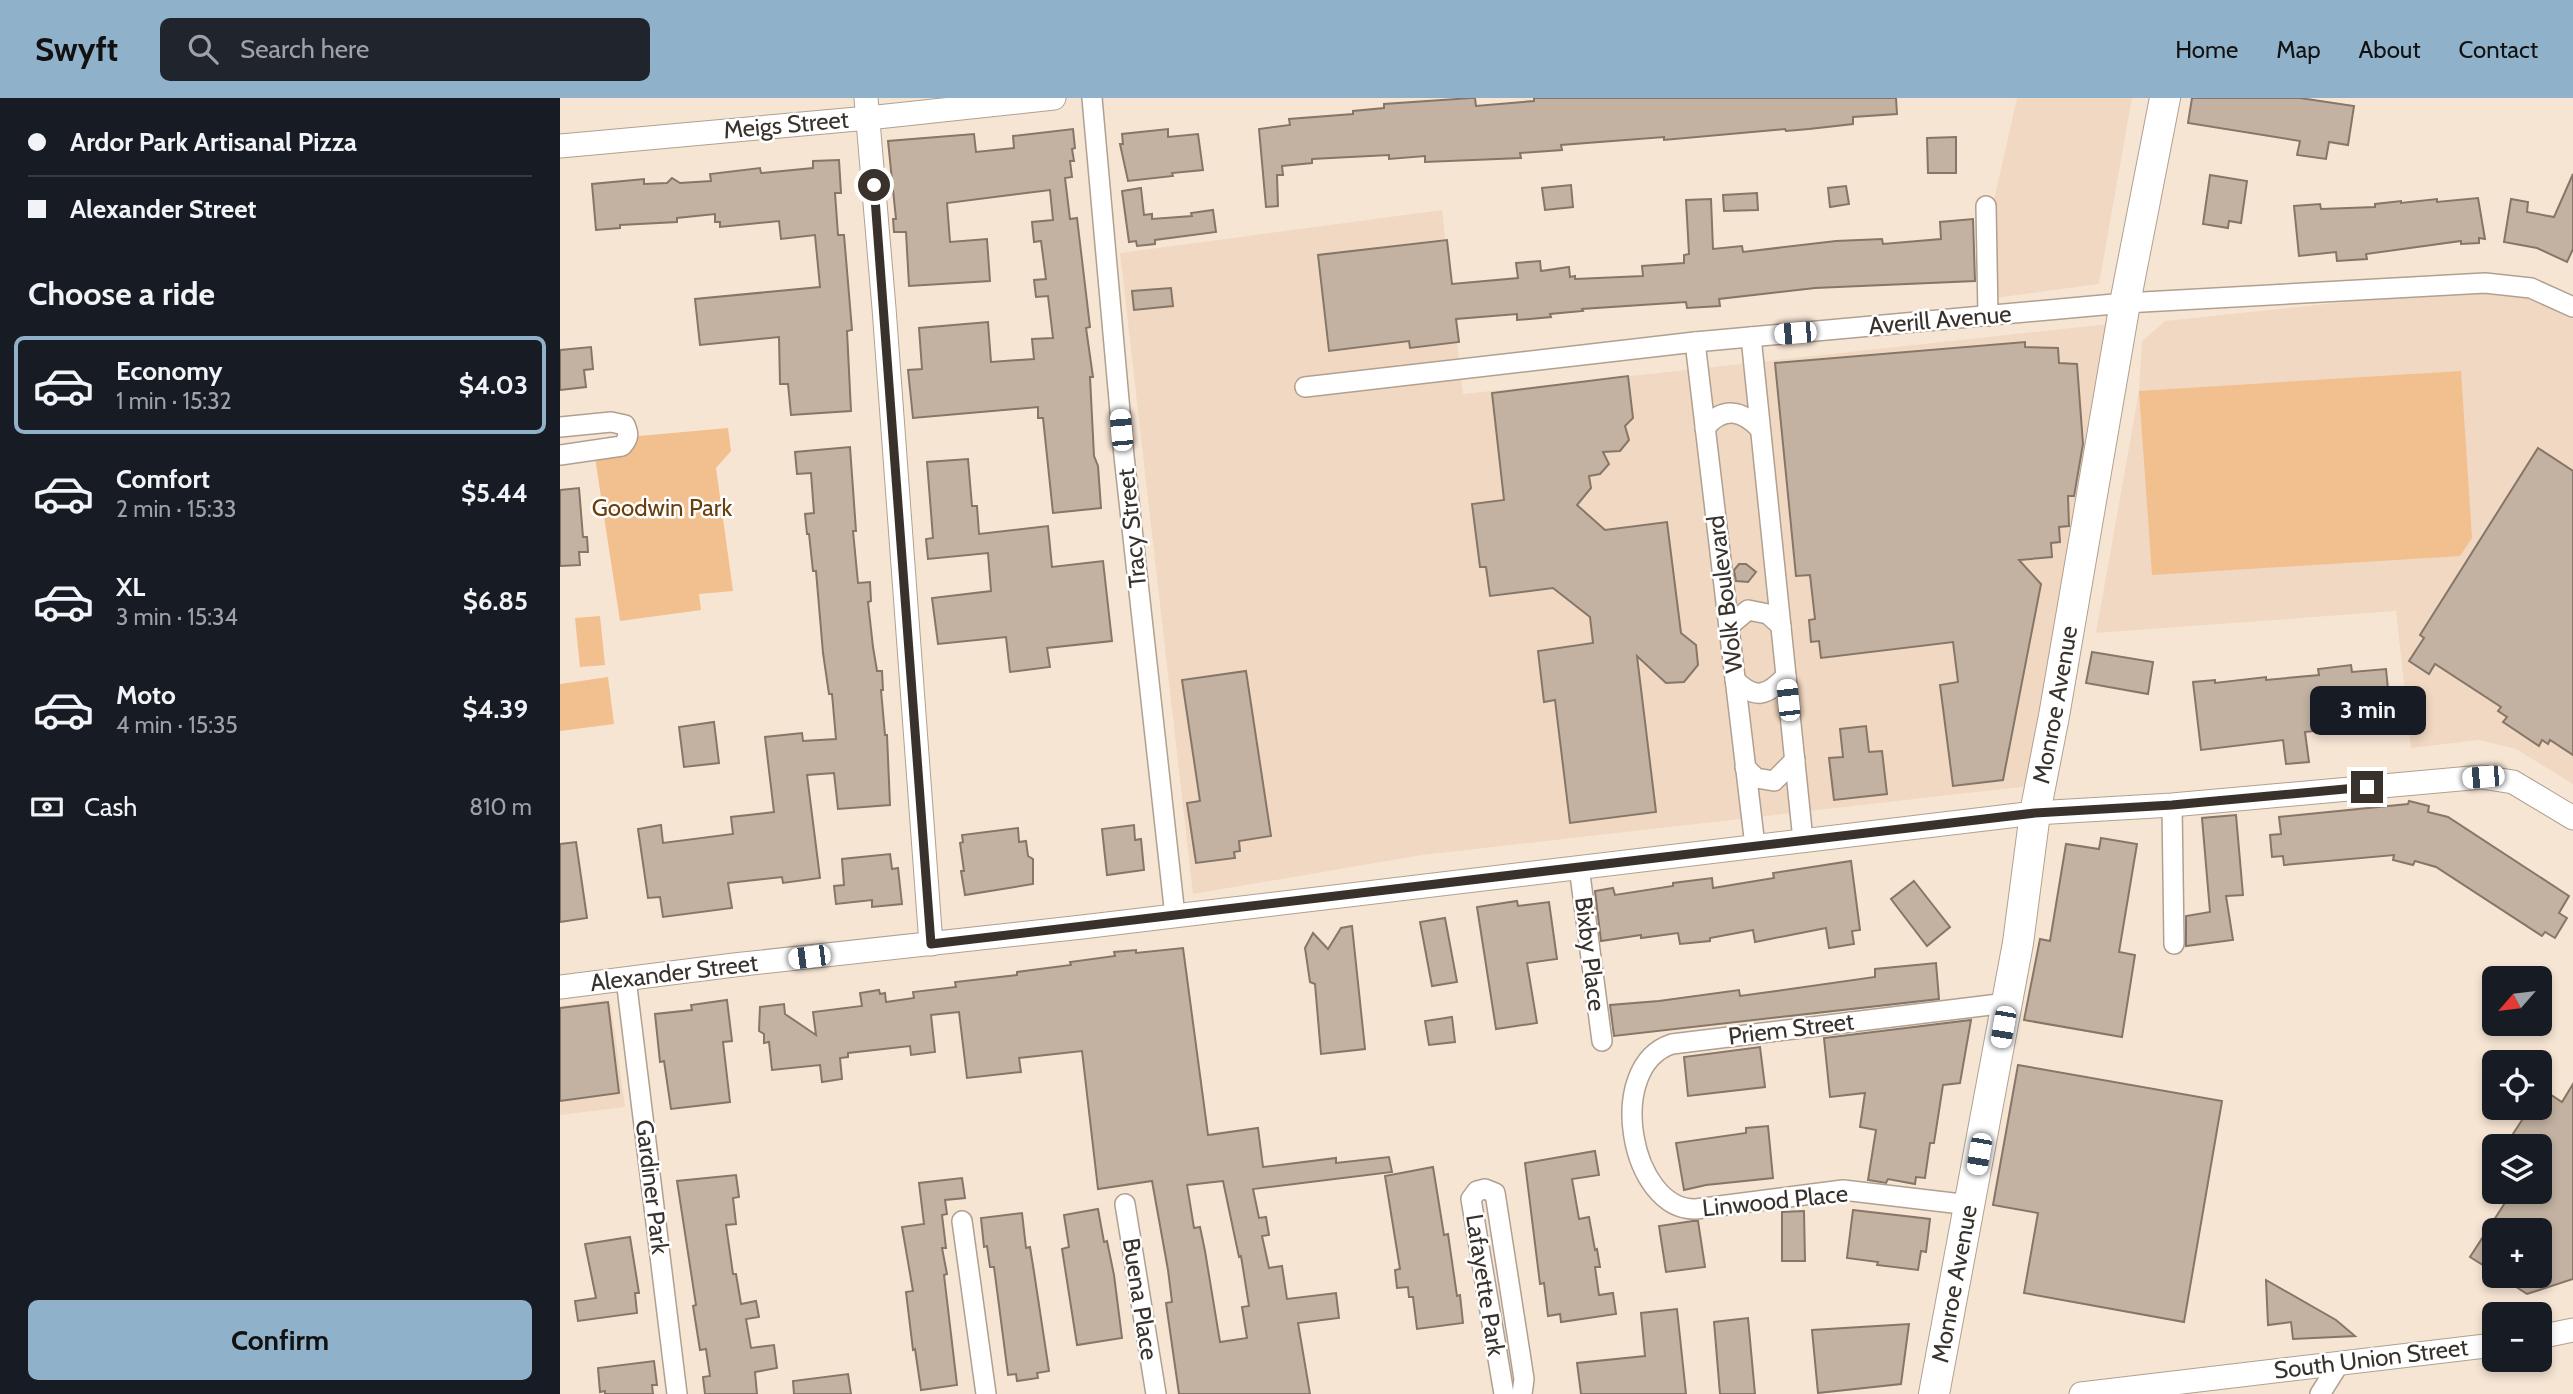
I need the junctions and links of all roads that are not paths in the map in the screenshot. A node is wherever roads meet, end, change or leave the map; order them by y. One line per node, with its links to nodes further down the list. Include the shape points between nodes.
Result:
1 (1054, 98): 4 (street, Meigs Street)
2 (1092, 98): 29 (street, Tracy Street, via 1124,456)
3 (2165, 98): 7 (main road, Monroe Avenue)
4 (867, 108): 5 (street, Meigs Street); 30 (street)
5 (560, 146)
6 (1986, 206): 9 (street)
7 (2125, 303): 8 (street, Averill Avenue, via 2485,283 2531,288); 9 (street, Averill Avenue); 24 (main road, Monroe Avenue)
8 (2573, 307)
9 (1988, 316): 10 (street, Averill Avenue)
10 (1751, 337): 11 (street, Averill Avenue); 15 (street, Wolk Boulevard)
11 (1695, 342): 12 (street, Averill Avenue); 14 (street, Wolk Boulevard)
12 (1305, 387)
13 (560, 427): 16 (street, via 611,422 625,425 629,433 622,446)
14 (1705, 428): 15 (street, via 1718,415 1729,412 1751,419); 17 (street, Wolk Boulevard)
15 (1760, 429): 18 (street, Wolk Boulevard)
16 (560, 454)
17 (1729, 626): 18 (street, via 1748,611 1769,614); 20 (street, Wolk Boulevard)
18 (1781, 626): 19 (street, Wolk Boulevard)
19 (1786, 676): 20 (street, via 1758,695); 21 (street, Wolk Boulevard)
20 (1735, 680): 22 (street, Wolk Boulevard)
21 (1795, 760): 22 (street, via 1774,781 1756,778); 26 (street, Wolk Boulevard)
22 (1745, 767): 27 (street, Wolk Boulevard)
23 (2172, 805): 24 (street, Alexander Street); 25 (street, Alexander Street, via 2483,777 2513,782); 31 (street)
24 (2035, 813): 26 (street, Alexander Street); 34 (main road, Monroe Avenue)
25 (2573, 818)
26 (1803, 841): 27 (street, Alexander Street)
27 (1755, 846): 28 (street, Alexander Street)
28 (1579, 867): 29 (street, Alexander Street); 35 (street, Bixby Place)
29 (1175, 916): 30 (street, Alexander Street)
30 (931, 944): 32 (street, Alexander Street)
31 (2174, 944)
32 (626, 979): 33 (street, Alexander Street); 46 (street, Gardiner Park)
33 (560, 987)
34 (2007, 1003): 36 (street, Priem Street, via 1662,1047 1639,1075 1633,1091); 38 (main road, Monroe Avenue)
35 (1602, 1041)
36 (1633, 1123): 38 (street, Linwood Place, via 1641,1159 1653,1184 1667,1201 1686,1209 1843,1190)
37 (1125, 1204): 48 (street, Buena Place)
38 (1970, 1205): 51 (main road, Monroe Avenue)
39 (961, 1222): 47 (street)
40 (1510, 1290): 41 (street); 41 (street, Lafayette Park, via 1495,1193 1485,1189 1471,1199); 50 (street, Lafayette Park, via 1524,1379)
41 (1485, 1293): 49 (street, Lafayette Park)
42 (2573, 1330): 43 (street)
43 (2552, 1334)
44 (2482, 1346): 45 (street, South Union Street)
45 (2339, 1364): 52 (street, South Union Street); 53 (street)
46 (677, 1394)
47 (986, 1394)
48 (1156, 1394)
49 (1504, 1394)
50 (1522, 1394)
51 (1934, 1394)
52 (2081, 1394)
53 (2320, 1394)

